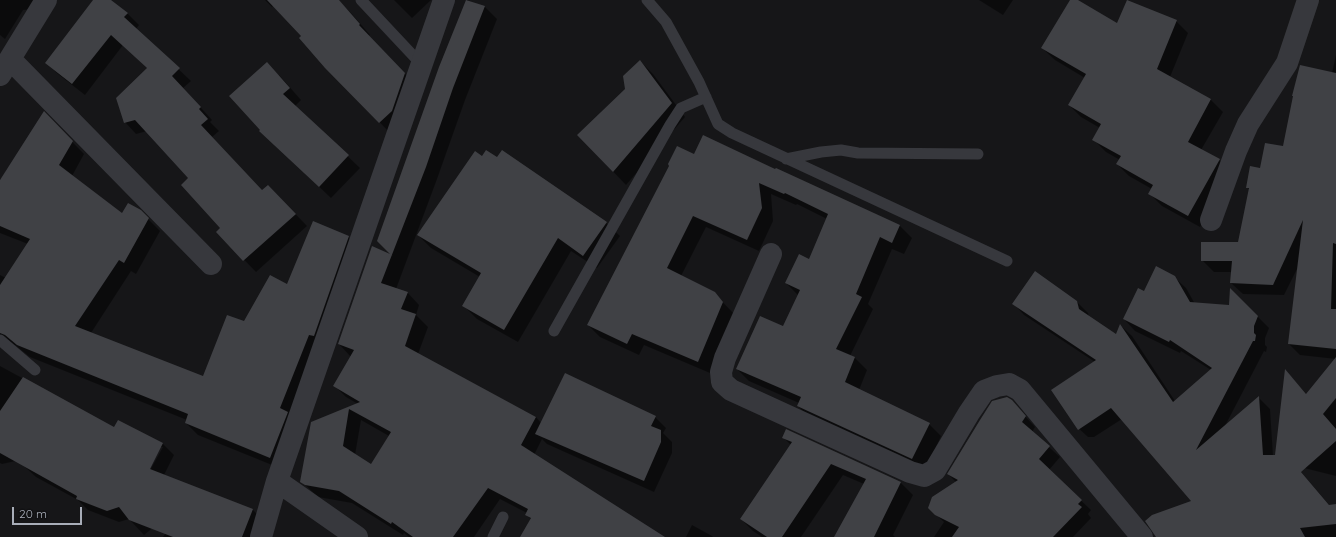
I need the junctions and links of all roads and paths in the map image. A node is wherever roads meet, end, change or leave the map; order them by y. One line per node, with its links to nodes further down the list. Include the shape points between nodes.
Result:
1 (46, 0): 7 (street)
2 (361, 0): 6 (lane)
3 (444, 0): 6 (street)
4 (647, 0): 8 (lane, via 666,22)
5 (1308, 0): 11 (street, via 1287,63 1248,124)
6 (421, 64): 18 (street)
7 (5, 67): 14 (street)
8 (706, 97): 10 (lane, via 718,124); 15 (lane, via 681,108 670,124)
9 (978, 154): 10 (lane, via 858,153 841,150)
10 (786, 158): 13 (lane)
11 (1211, 220)
12 (771, 254): 23 (street, via 725,358 721,372 722,382 731,390 910,472 924,476 934,470 984,391 1009,384 1020,390)
13 (1008, 261)
14 (211, 264)
15 (554, 331)
16 (0, 340): 17 (lane)
17 (35, 370)
18 (277, 482): 20 (street); 21 (street)
19 (503, 517): 22 (lane)
20 (261, 537)
21 (357, 537)
22 (493, 537)
23 (1142, 537)

